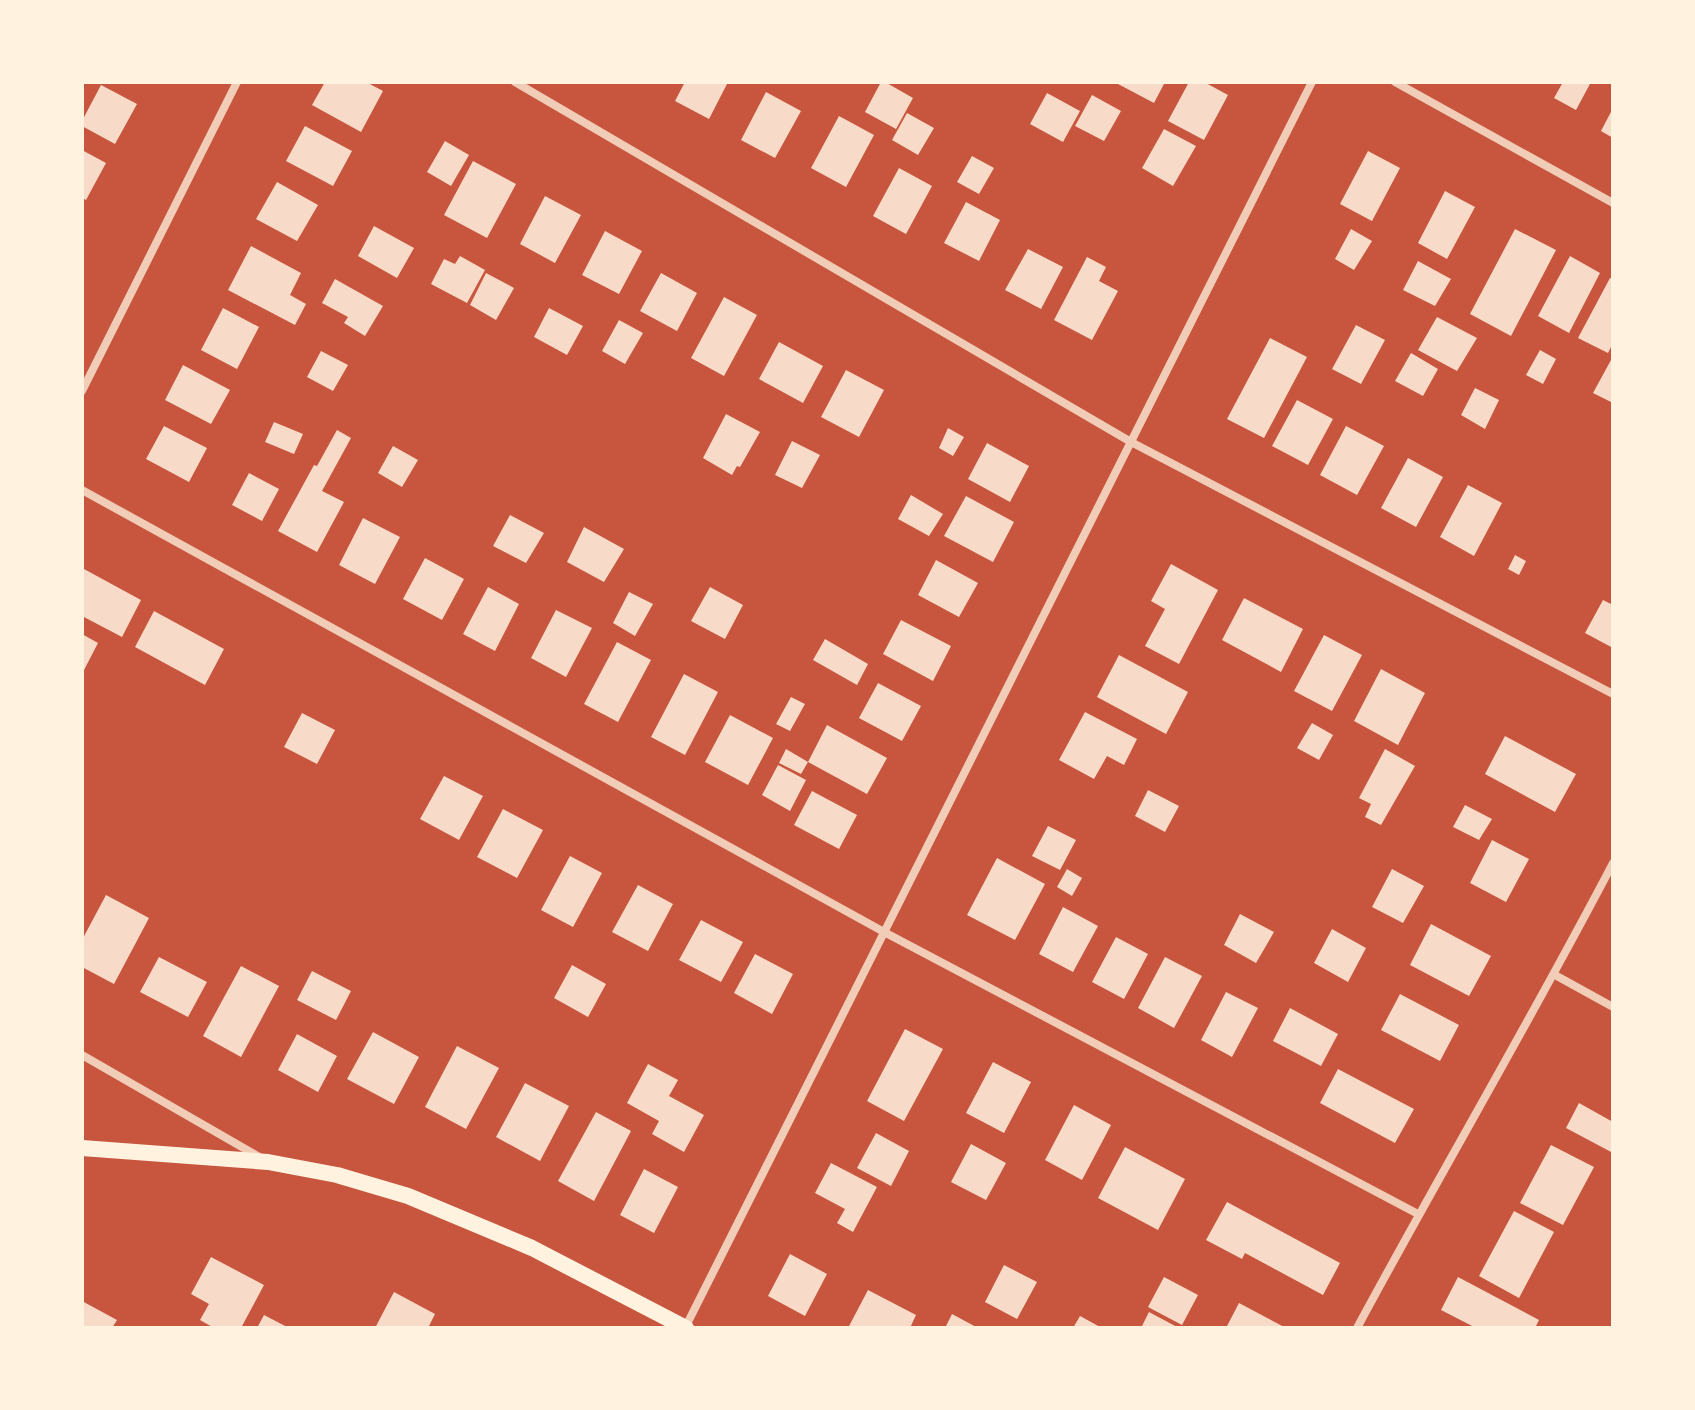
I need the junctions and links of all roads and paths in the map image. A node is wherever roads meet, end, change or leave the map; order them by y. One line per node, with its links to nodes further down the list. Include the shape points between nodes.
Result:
1 (237, 82): 6 (street)
2 (515, 82): 7 (street)
3 (1312, 82): 7 (street)
4 (1395, 82): 5 (street)
5 (1613, 203)
6 (82, 391)
7 (1131, 442): 9 (street); 11 (street)
8 (82, 490): 11 (street)
9 (1613, 694)
10 (1613, 863): 12 (street)
11 (884, 932): 17 (street); 18 (street)
12 (1555, 975): 13 (street); 17 (street)
13 (1613, 1007)
14 (82, 1055): 16 (street)
15 (82, 1148): 16 (main road)
16 (268, 1162): 18 (main road, via 408,1196 532,1248)
17 (1418, 1214): 19 (street)
18 (685, 1328)
19 (1357, 1328)

